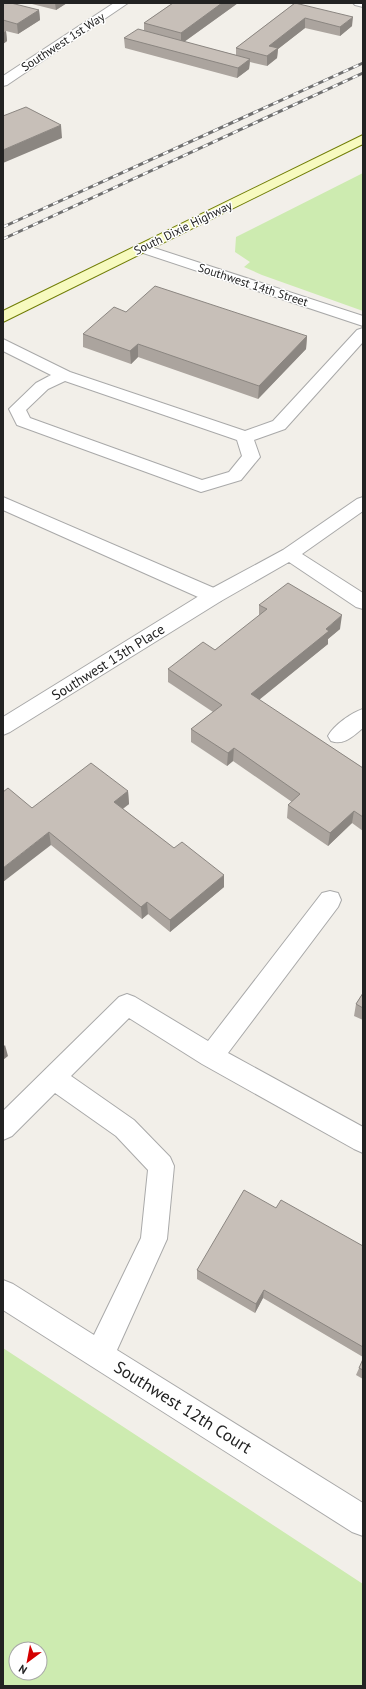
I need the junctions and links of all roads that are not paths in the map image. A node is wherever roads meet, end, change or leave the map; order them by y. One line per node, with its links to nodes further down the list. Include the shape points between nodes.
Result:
1 (122, 3): 4 (street, Southwest 1st Way)
2 (359, 3): 3 (street)
3 (363, 4)
4 (3, 82)
5 (363, 139): 6 (main road, South Dixie Highway)
6 (142, 248): 7 (main road, South Dixie Highway); 8 (street, Southwest 14th Street)
7 (3, 317)
8 (363, 322)
9 (363, 333): 12 (street, via 279,425)
10 (3, 344): 11 (street)
11 (64, 375): 12 (street); 12 (street, via 42,386 17,409 23,421 201,486 235,476 251,457)
12 (245, 437)
13 (3, 503): 16 (street)
14 (363, 503): 15 (street, Southwest 13th Place)
15 (289, 554): 16 (street, Southwest 13th Place); 17 (street)
16 (214, 596): 19 (street, Southwest 13th Place)
17 (363, 602)
18 (363, 717): 20 (street)
19 (3, 728)
20 (338, 736)
21 (330, 900): 22 (street)
22 (211, 1056): 23 (street, via 127,1004); 25 (street)
23 (53, 1078): 24 (street); 27 (street, via 125,1128 161,1166 154,1239)
24 (3, 1128)
25 (363, 1141)
26 (3, 1294): 27 (street, Southwest 12th Court)
27 (100, 1355): 28 (street, Southwest 12th Court)
28 (363, 1521)

